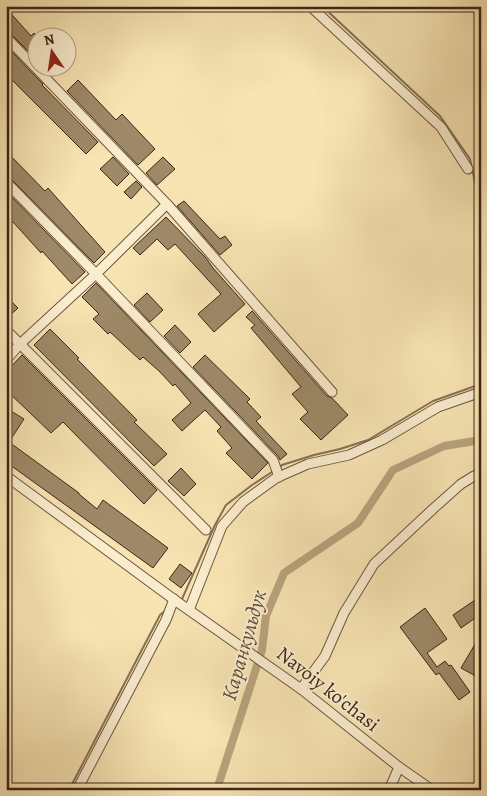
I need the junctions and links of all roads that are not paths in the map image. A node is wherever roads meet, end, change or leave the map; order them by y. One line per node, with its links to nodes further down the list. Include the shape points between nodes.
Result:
1 (310, 6): 3 (street, via 441,127)
2 (6, 36): 5 (street)
3 (468, 169)
4 (6, 182): 6 (street)
5 (167, 204): 6 (street); 10 (street)
6 (96, 274): 8 (street); 14 (street, via 273,460)
7 (6, 330): 8 (street)
8 (20, 344): 9 (street); 15 (street)
9 (6, 360)
10 (332, 392)
11 (481, 392): 14 (street, via 438,408 349,455 308,464)
12 (481, 474): 18 (street, via 461,484 374,564 344,613 325,656)
13 (6, 476): 16 (street, Navoiy ko'chasi)
14 (279, 477): 17 (street, via 243,502 222,526)
15 (206, 530)
16 (175, 600): 17 (street, Navoiy ko'chasi); 20 (street)
17 (190, 610): 18 (street, Navoiy ko'chasi)
18 (301, 689): 19 (street, Navoiy ko'chasi)
19 (399, 767): 21 (street); 22 (street, Navoiy ko'chasi)
20 (77, 790)
21 (389, 790)
22 (432, 790)

